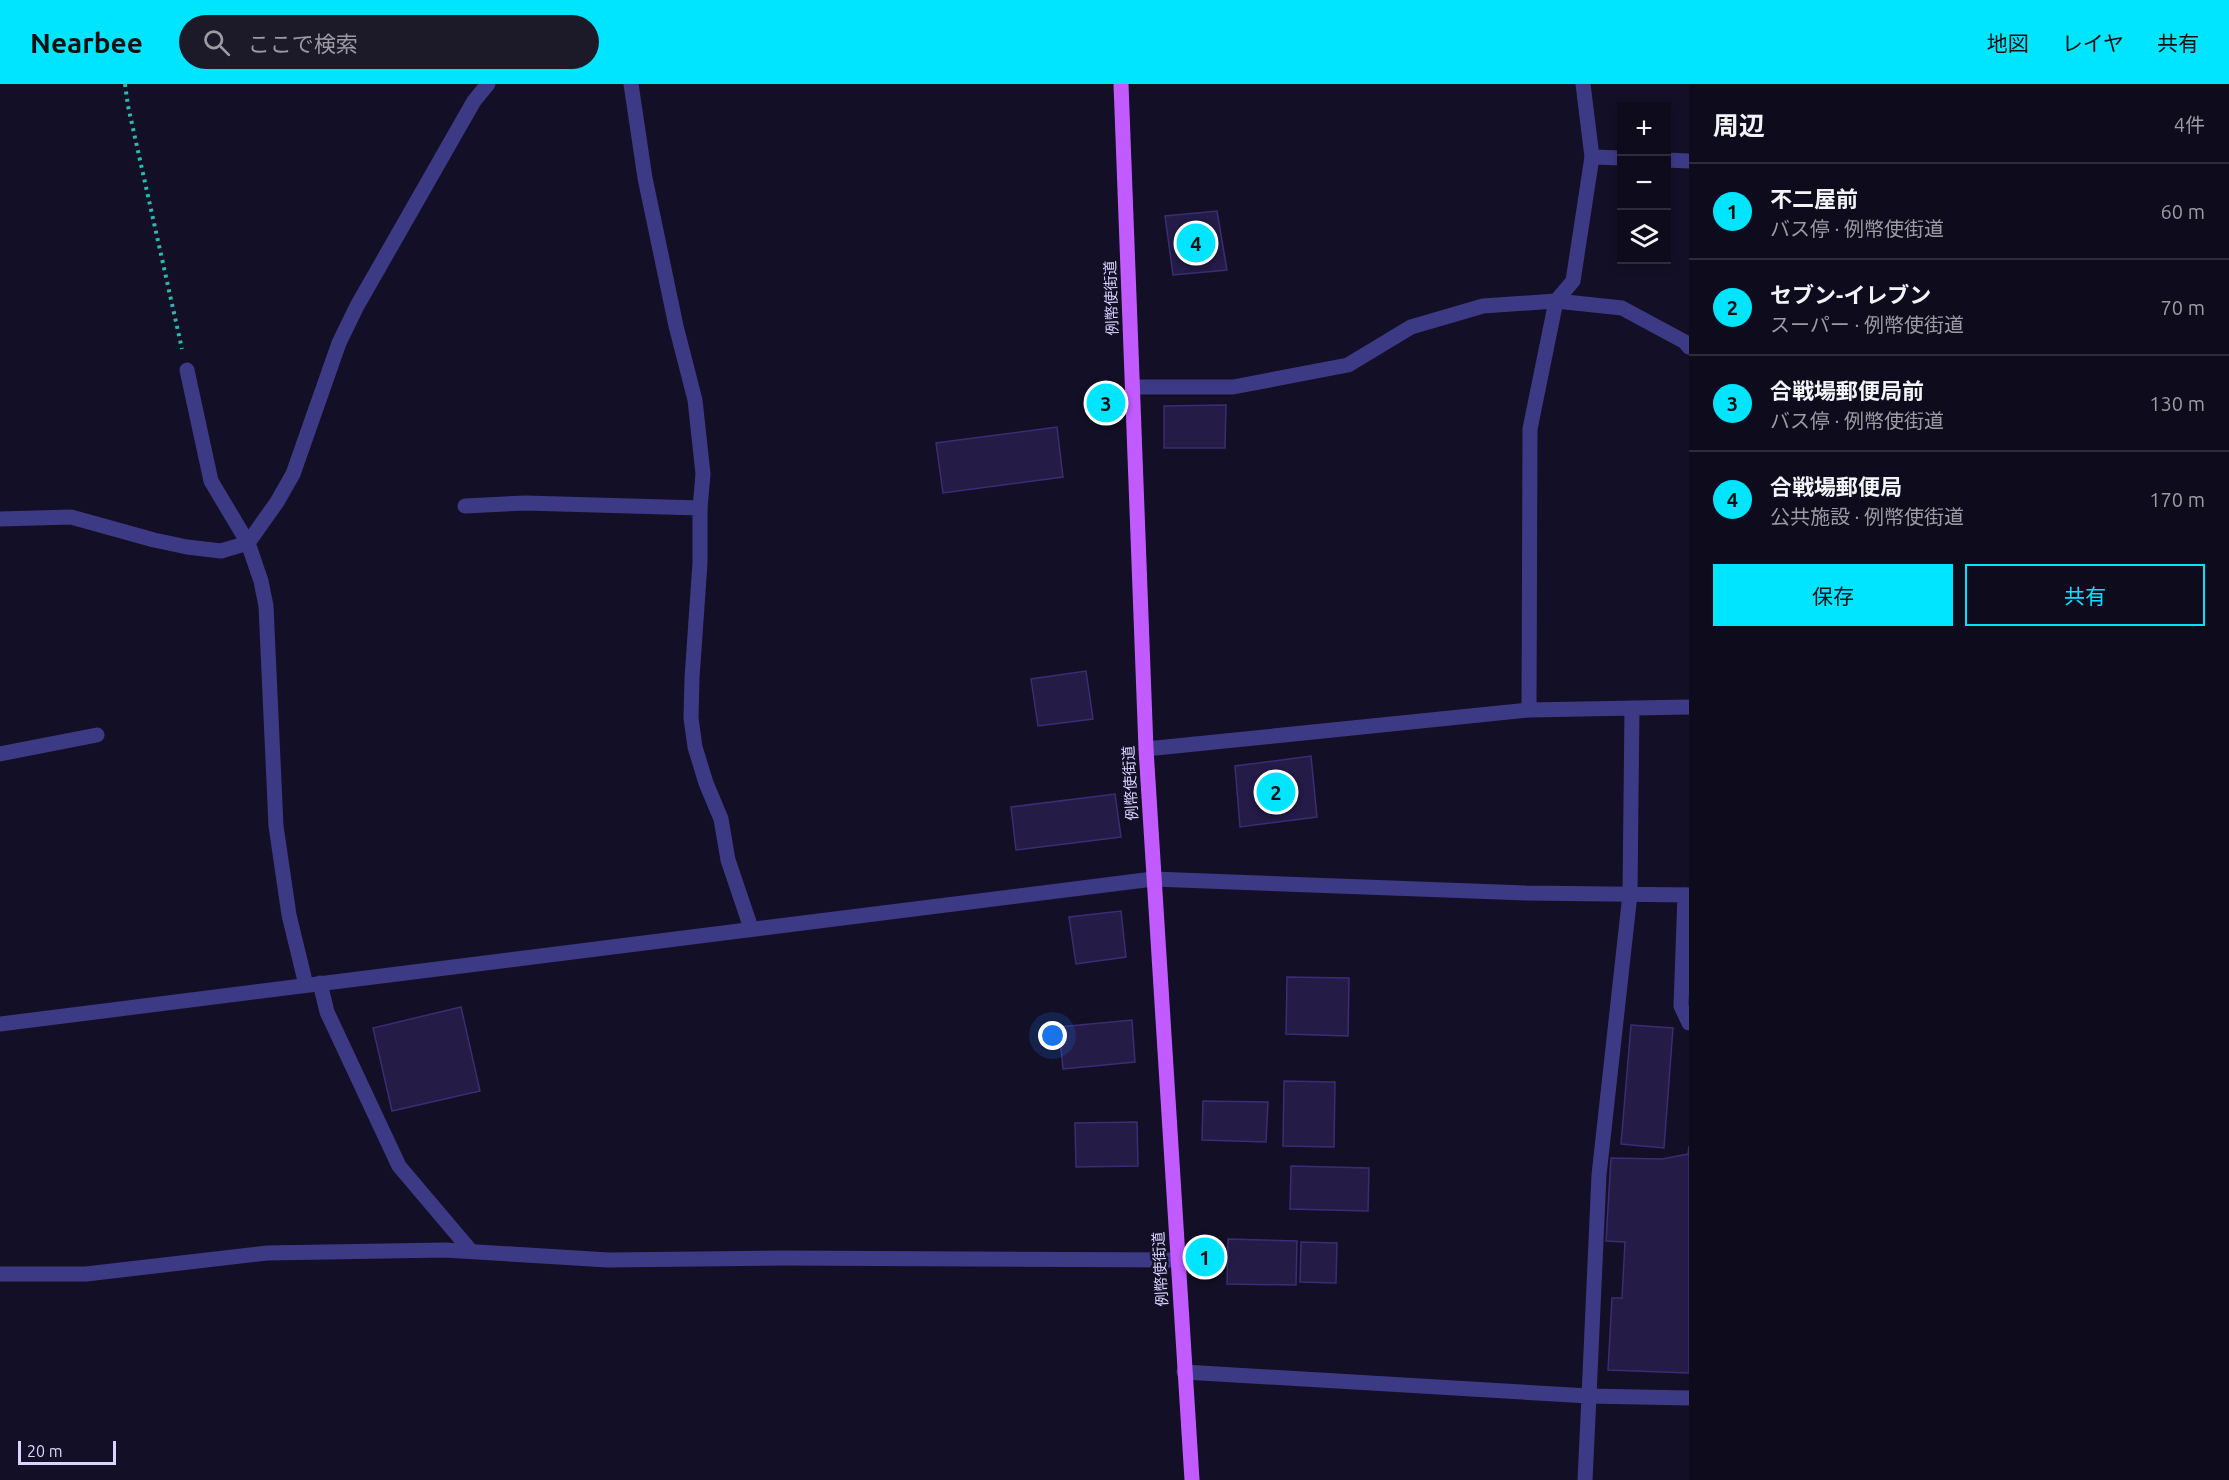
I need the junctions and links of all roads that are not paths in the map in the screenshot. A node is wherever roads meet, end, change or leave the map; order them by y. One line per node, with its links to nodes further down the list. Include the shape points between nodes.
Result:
1 (488, 84): 16 (street, via 474,101 357,306 339,343 293,474)
2 (631, 84): 14 (street, via 645,178 695,400 703,474)
3 (1121, 84): 12 (main road, 例幣使街道)
4 (1583, 84): 5 (street)
5 (1592, 157): 6 (street); 9 (street, via 1573,281)
6 (1617, 158)
7 (1671, 160): 8 (street)
8 (1689, 161)
9 (1556, 301): 10 (street, via 1622,308); 12 (street, via 1483,306 1411,327 1348,365 1233,387); 19 (street, via 1530,429)
10 (1689, 347)
11 (187, 370): 16 (street, via 211,481)
12 (1133, 387): 21 (main road, 例幣使街道)
13 (465, 506): 14 (street, via 525,503)
14 (700, 508): 26 (street, via 691,718 695,747 721,819 728,860)
15 (0, 519): 16 (street, via 71,517 154,540 221,551)
16 (248, 543): 27 (street, via 266,606 276,825 289,915)
17 (1689, 707): 18 (street)
18 (1632, 708): 19 (street); 24 (street)
19 (1529, 710): 21 (street)
20 (97, 735): 22 (street)
21 (1146, 749): 23 (main road, 例幣使街道)
22 (0, 754)
23 (1153, 879): 24 (street); 26 (street); 31 (main road, 例幣使街道)
24 (1630, 894): 25 (street); 34 (street, via 1599,1175)
25 (1687, 895): 28 (street, via 1681,1006)
26 (751, 928): 27 (street)
27 (313, 984): 29 (street); 30 (street, via 399,1166)
28 (1689, 1023)
29 (0, 1024)
30 (471, 1251): 31 (street, via 608,1260); 32 (street, via 267,1253 86,1274)
31 (1178, 1260): 33 (main road, 例幣使街道)
32 (0, 1274)
33 (1184, 1371): 34 (street); 36 (main road, 例幣使街道)
34 (1589, 1396): 35 (street); 37 (street)
35 (1689, 1398)
36 (1192, 1480)
37 (1585, 1480)

